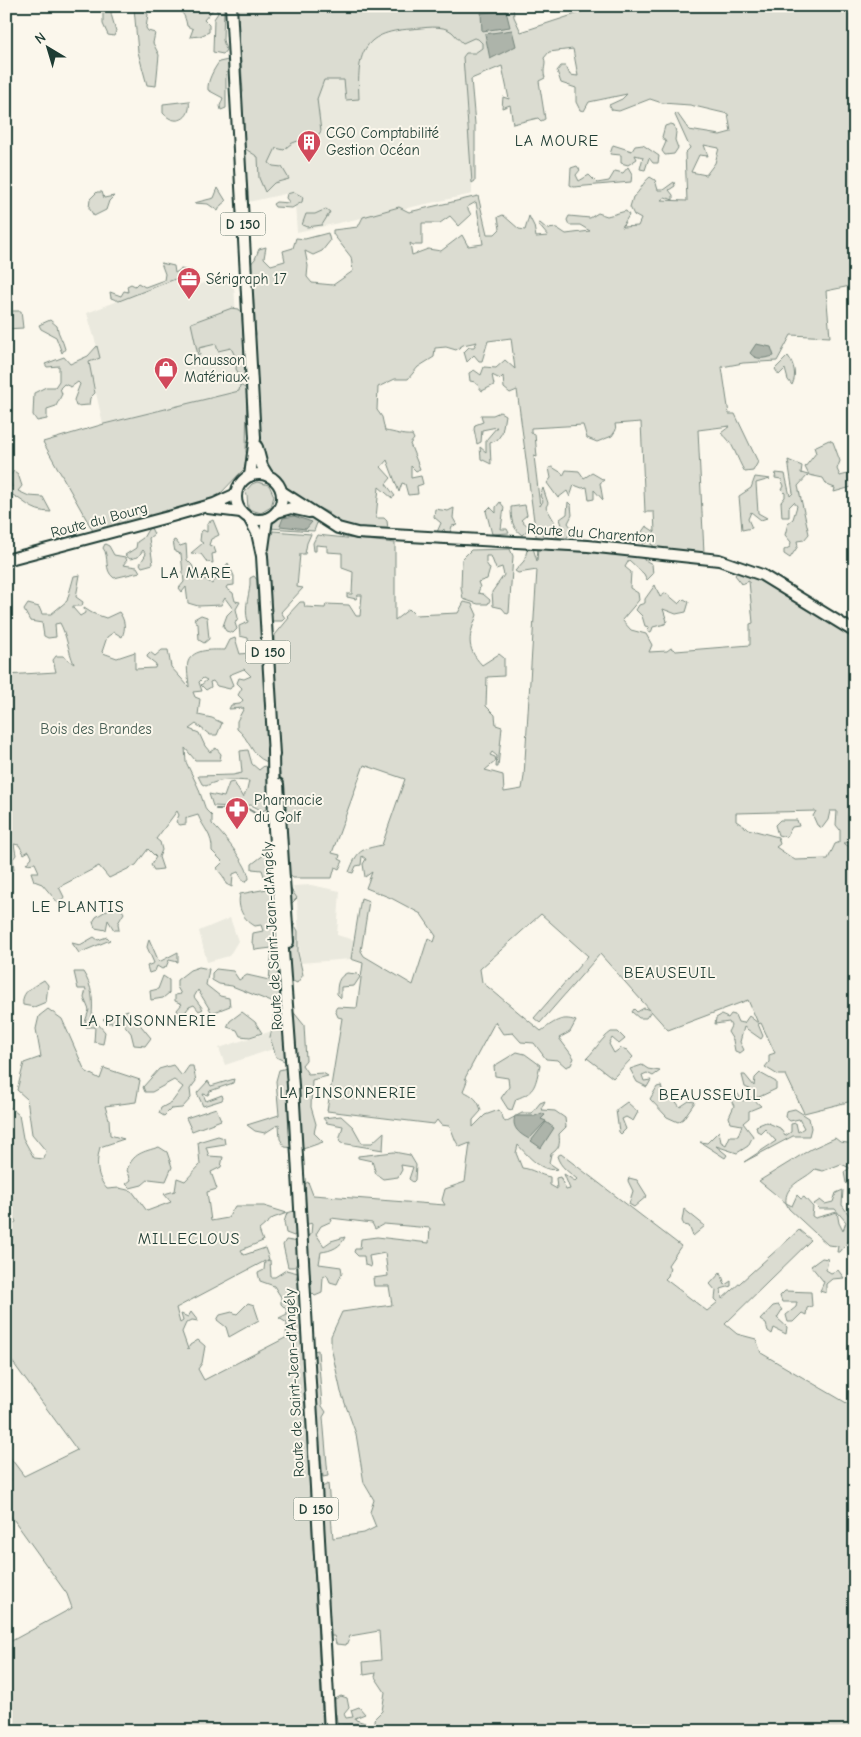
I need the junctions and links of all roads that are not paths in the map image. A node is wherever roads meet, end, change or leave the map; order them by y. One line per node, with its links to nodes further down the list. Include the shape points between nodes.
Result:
1 (231, 6): 2 (main road, D 150)
2 (256, 441): 3 (main road, D 150); 4 (main road, D 150)
3 (250, 476): 4 (main road); 6 (main road, via 243,480)
4 (268, 476): 5 (main road)
5 (282, 492): 8 (main road); 9 (main road, Route du Charenton)
6 (236, 494): 7 (main road, Route du Bourg); 10 (main road)
7 (200, 508): 10 (main road, Route du Bourg, via 224,508); 13 (main road, Route du Bourg)
8 (277, 512): 9 (main road, Route du Charenton, via 291,508); 11 (main road)
9 (312, 513): 14 (main road, Route du Charenton, via 338,528 365,534 597,547 719,560 762,575)
10 (245, 515): 11 (main road); 12 (main road, Route de Saint-Jean-d'Angély / D 150, via 257,533)
11 (267, 519): 12 (main road, Route de Saint-Jean-d'Angély / D 150)
12 (262, 556): 15 (main road, Route de Saint-Jean-d'Angély / D 150, via 273,749 274,838 291,1063)
13 (6, 560)
14 (855, 632)
15 (330, 1731)

